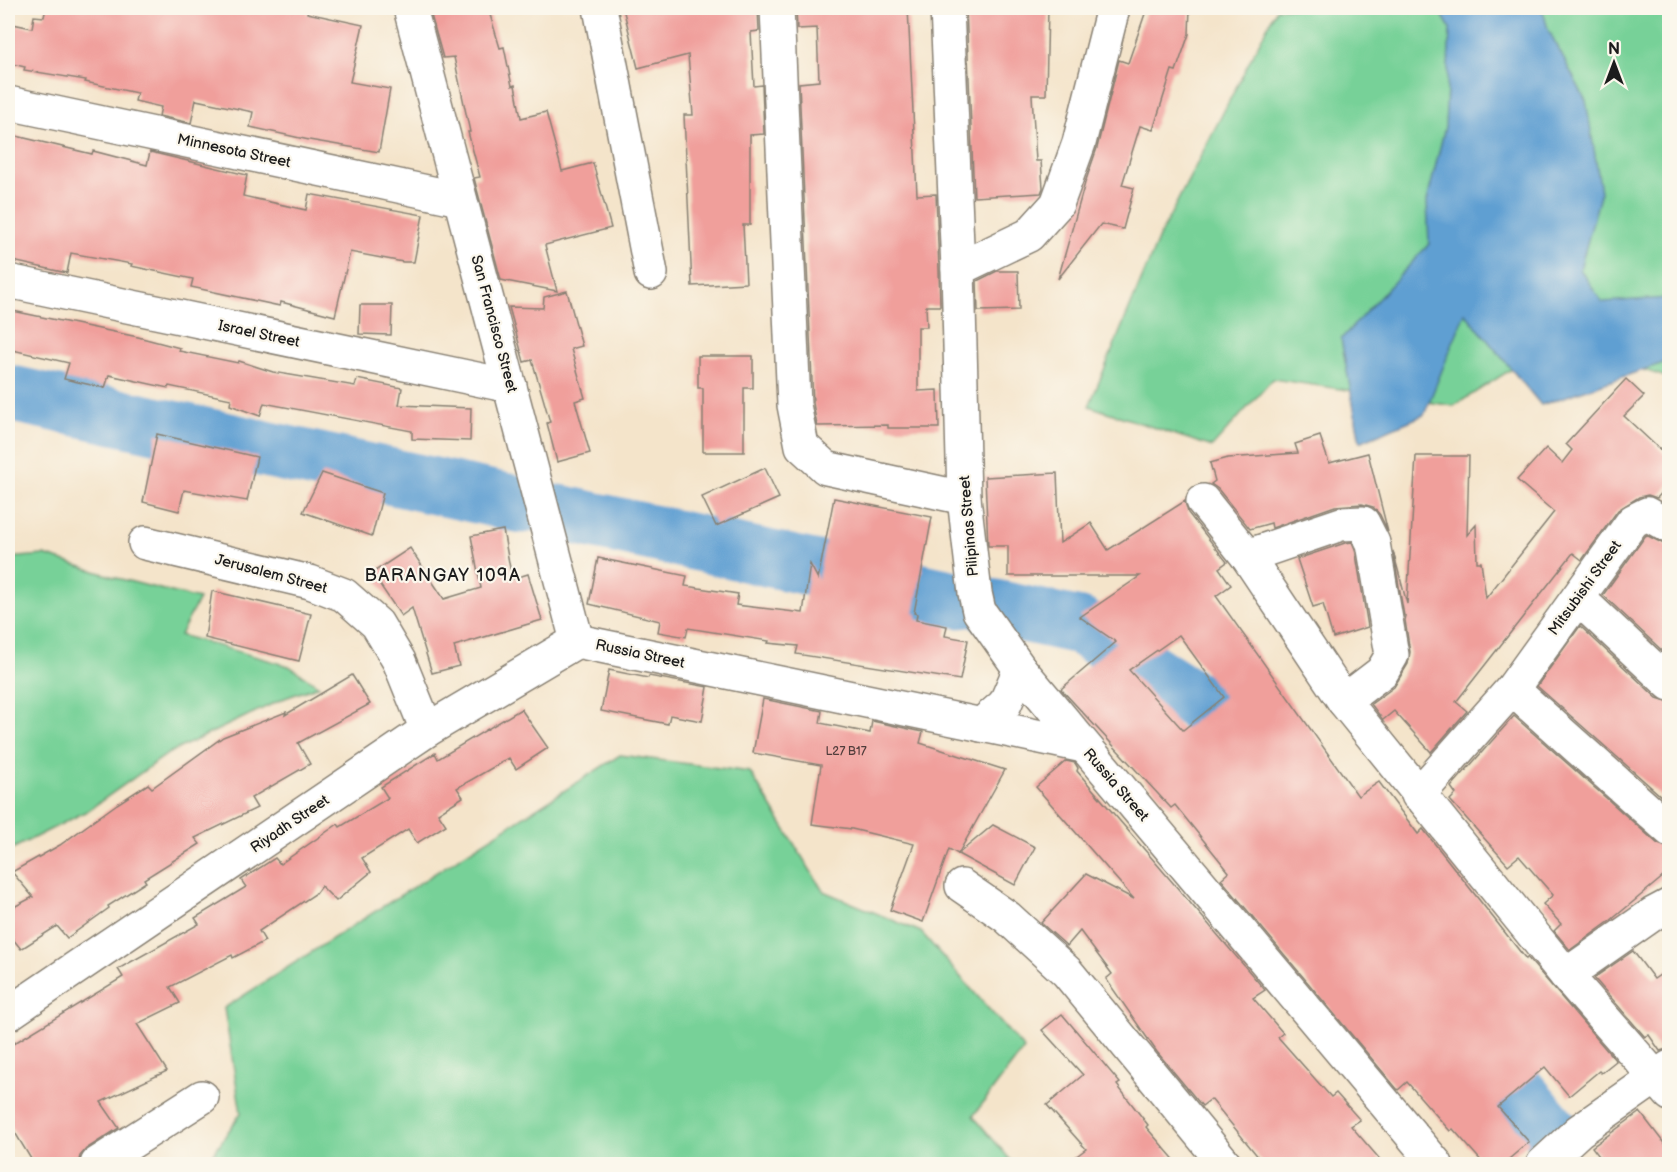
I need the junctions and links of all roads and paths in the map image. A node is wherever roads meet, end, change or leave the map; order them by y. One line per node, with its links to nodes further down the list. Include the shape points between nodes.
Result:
1 (410, 8): 7 (street, San Francisco Street)
2 (600, 8): 9 (street)
3 (777, 8): 12 (street, via 794,405 802,446 826,468)
4 (947, 8): 8 (street, Pilipinas Street)
5 (1113, 8): 8 (street, via 1079,143 1057,204 1029,235)
6 (8, 103): 7 (street, Minnesota Street)
7 (460, 199): 11 (street, San Francisco Street)
8 (958, 269): 12 (street, Pilipinas Street)
9 (651, 273)
10 (8, 281): 11 (street, Israel Street)
11 (510, 386): 18 (street, San Francisco Street)
12 (964, 498): 19 (street, Pilipinas Street, via 979,611)
13 (1203, 501): 16 (street)
14 (1670, 527): 17 (street, Mitsubishi Street, via 1647,514 1633,521)
15 (145, 543): 24 (street, Jerusalem Street, via 310,582 344,595 377,624 399,661)
16 (1247, 556): 22 (street); 22 (street, via 1341,524 1363,523 1373,543 1392,655 1382,672)
17 (1578, 598): 20 (street); 21 (street, Mitsubishi Street)
18 (577, 641): 23 (street, Russia Street); 24 (street, Riyadh Street)
19 (1020, 669): 23 (street, via 1005,704); 25 (street, Pilipinas Street)
20 (1670, 684)
21 (1512, 689): 26 (street, Mitsubishi Street); 27 (street)
22 (1344, 701): 26 (street)
23 (981, 725): 25 (street, Russia Street)
24 (427, 730): 31 (street, Riyadh Street)
25 (1084, 746): 36 (street, Russia Street)
26 (1418, 795): 30 (street)
27 (1670, 830)
28 (962, 886): 35 (street, via 1007,916 1067,972)
29 (1670, 905): 30 (street)
30 (1566, 975): 32 (street)
31 (8, 1014)
32 (1664, 1079): 37 (street, via 1579,1131)
33 (202, 1097): 34 (street)
34 (97, 1164)
35 (1225, 1164)
36 (1436, 1164)
37 (1543, 1164)

